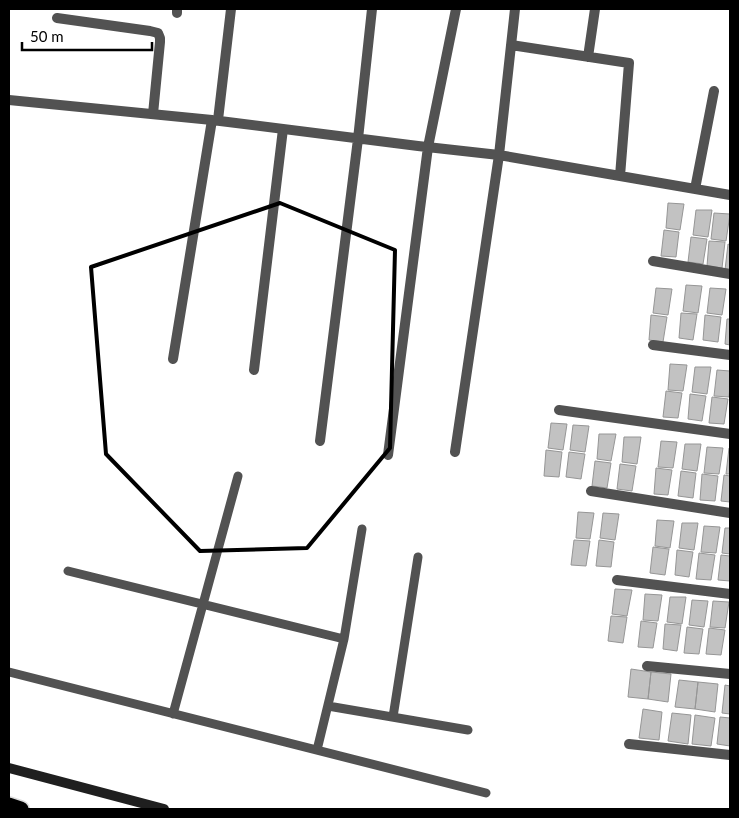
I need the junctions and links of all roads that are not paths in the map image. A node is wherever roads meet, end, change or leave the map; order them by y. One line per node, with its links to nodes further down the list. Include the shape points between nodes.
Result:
1 (231, 9): 12 (street)
2 (372, 9): 14 (street)
3 (456, 9): 15 (street)
4 (515, 9): 7 (street)
5 (598, 9): 8 (street)
6 (57, 18): 11 (street, via 158,33 160,42)
7 (511, 45): 8 (street); 16 (street)
8 (588, 57): 17 (street, via 628,63)
9 (714, 91): 18 (street)
10 (9, 100): 11 (street)
11 (153, 114): 12 (street)
12 (215, 120): 13 (street); 24 (street)
13 (283, 129): 14 (street); 25 (street)
14 (358, 139): 15 (street); 28 (street)
15 (428, 148): 16 (street); 30 (street)
16 (498, 155): 17 (street); 29 (street)
17 (620, 176): 18 (street)
18 (695, 189): 19 (street)
19 (730, 195)
20 (654, 262): 21 (street)
21 (730, 274)
22 (653, 346): 23 (street)
23 (730, 356)
24 (173, 359)
25 (254, 370)
26 (558, 410): 27 (street)
27 (730, 434)
28 (320, 441)
29 (455, 452)
30 (388, 455)
31 (238, 476): 39 (lane)
32 (591, 491): 33 (street)
33 (730, 512)
34 (362, 529): 40 (lane)
35 (418, 557): 46 (lane)
36 (68, 572): 39 (lane)
37 (618, 580): 38 (street)
38 (730, 594)
39 (203, 603): 40 (lane); 45 (lane)
40 (344, 638): 44 (lane)
41 (647, 666): 43 (street)
42 (9, 672): 45 (lane)
43 (730, 674)
44 (328, 706): 46 (lane); 49 (lane)
45 (173, 714): 49 (lane)
46 (393, 717): 47 (lane)
47 (468, 730)
48 (629, 744): 50 (street)
49 (317, 750): 52 (lane)
50 (730, 754)
51 (9, 768): 55 (street)
52 (486, 794)
53 (9, 805): 54 (highway)
54 (21, 809)
55 (164, 809)

